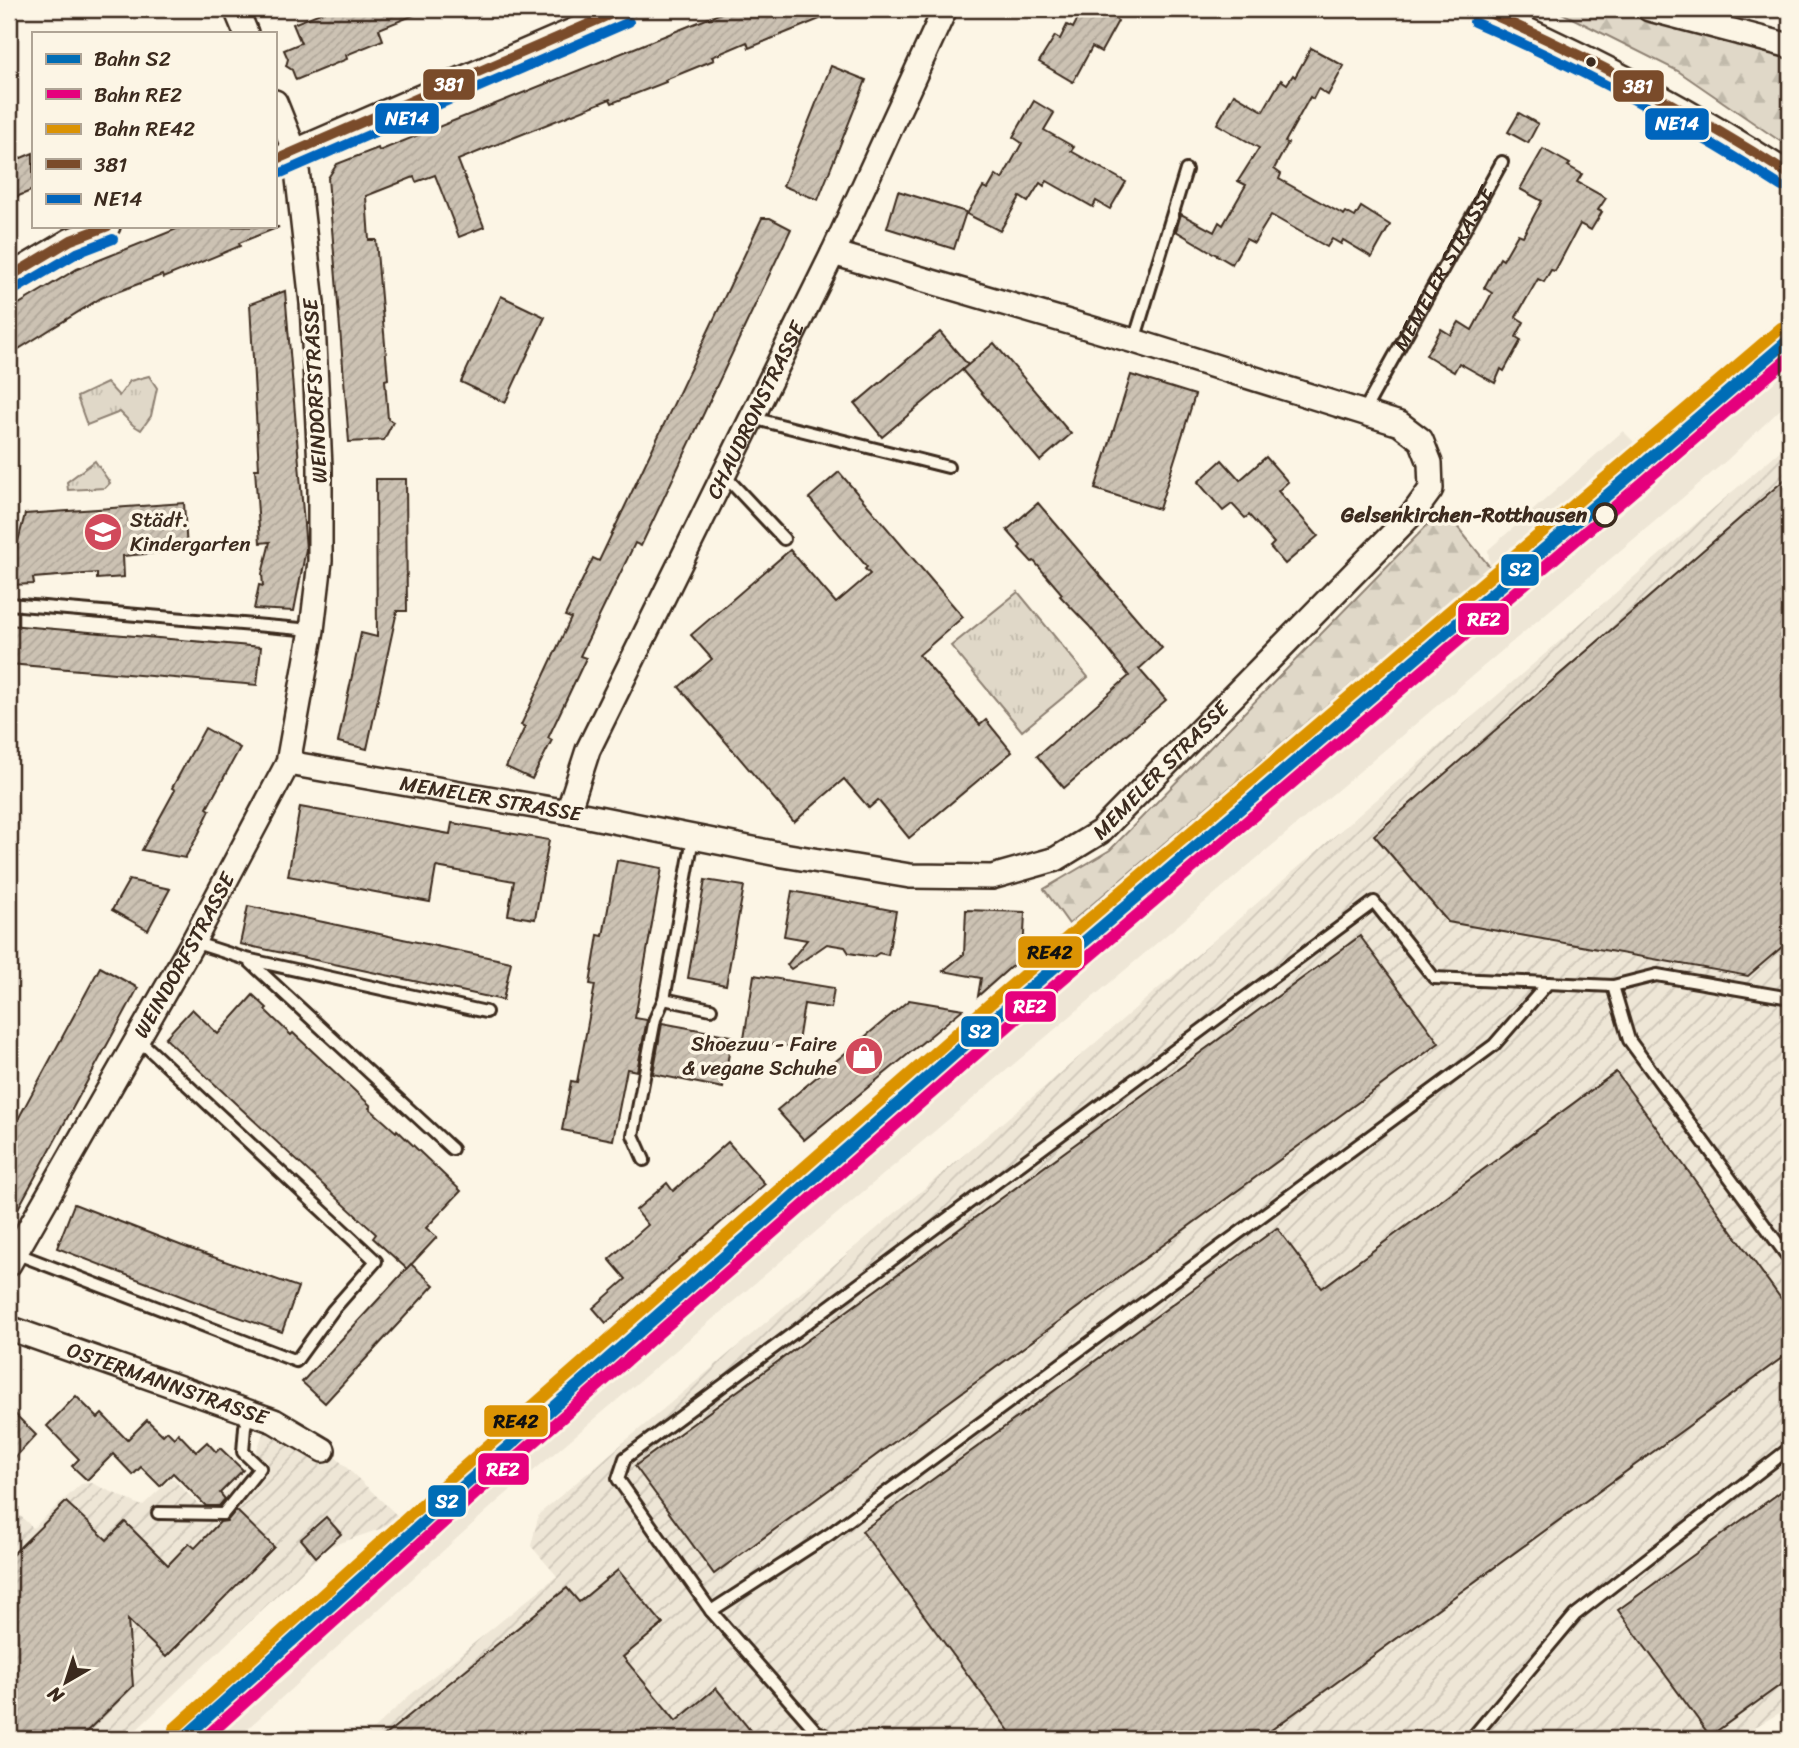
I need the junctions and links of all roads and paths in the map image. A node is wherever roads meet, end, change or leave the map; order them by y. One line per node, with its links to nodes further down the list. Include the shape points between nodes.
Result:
1 (236, 9): 6 (street)
2 (623, 9): 9 (street)
3 (945, 9): 14 (street, CHAUDRONSTRASSE)
4 (1480, 9): 12 (street, via 1642,86)
5 (1649, 9): 7 (street)
6 (246, 32)
7 (1790, 46)
8 (276, 107): 9 (street, WEINDORFSTRASSE)
9 (285, 156): 23 (street, WEINDORFSTRASSE, via 312,303 320,467 320,561)
10 (1502, 162): 17 (lane, MEMELER STRASSE)
11 (1186, 170): 16 (lane)
12 (1790, 175)
13 (103, 228): 15 (street, via 71,240)
14 (833, 253): 16 (street, MEMELER STRASSE); 18 (street, CHAUDRONSTRASSE)
15 (9, 277)
16 (1134, 341): 17 (street, MEMELER STRASSE)
17 (1364, 411): 26 (street, MEMELER STRASSE, via 1400,424 1421,440 1430,463 1431,489 1415,511 1100,832 1056,859 992,877 910,876)
18 (752, 418): 19 (lane); 20 (street, CHAUDRONSTRASSE)
19 (948, 467)
20 (724, 475): 21 (lane); 25 (street, CHAUDRONSTRASSE, via 589,750)
21 (784, 539)
22 (9, 604): 23 (lane)
23 (312, 630): 24 (street, WEINDORFSTRASSE)
24 (288, 763): 25 (street, MEMELER STRASSE); 27 (street, WEINDORFSTRASSE)
25 (568, 812): 26 (street, MEMELER STRASSE)
26 (693, 838): 32 (lane)
27 (193, 942): 28 (lane); 35 (street, WEINDORFSTRASSE)
28 (246, 959): 34 (lane); 36 (lane)
29 (1548, 983): 30 (lane); 45 (lane, via 1494,1045 830,1534); 45 (lane, via 1434,978 1374,902 636,1449 625,1458 618,1479)
30 (1613, 986): 31 (lane, via 1657,975); 39 (lane, via 1629,1040)
31 (1790, 998)
32 (664, 999): 33 (lane); 37 (lane, via 655,1019 634,1135)
33 (711, 1009)
34 (486, 1012)
35 (136, 1038): 38 (street, WEINDORFSTRASSE); 38 (lane, via 376,1261 296,1361)
36 (452, 1149)
37 (644, 1160)
38 (12, 1259)
39 (1790, 1260)
40 (9, 1328): 41 (street, OSTERMANNSTRASSE)
41 (249, 1413): 43 (street, OSTERMANNSTRASSE, via 274,1421); 44 (lane, via 243,1452 260,1468 223,1514)
42 (1790, 1448): 47 (lane, via 1575,1615)
43 (323, 1450)
44 (158, 1513)
45 (711, 1611): 46 (lane, via 816,1731)
46 (832, 1739)
47 (1471, 1739)

